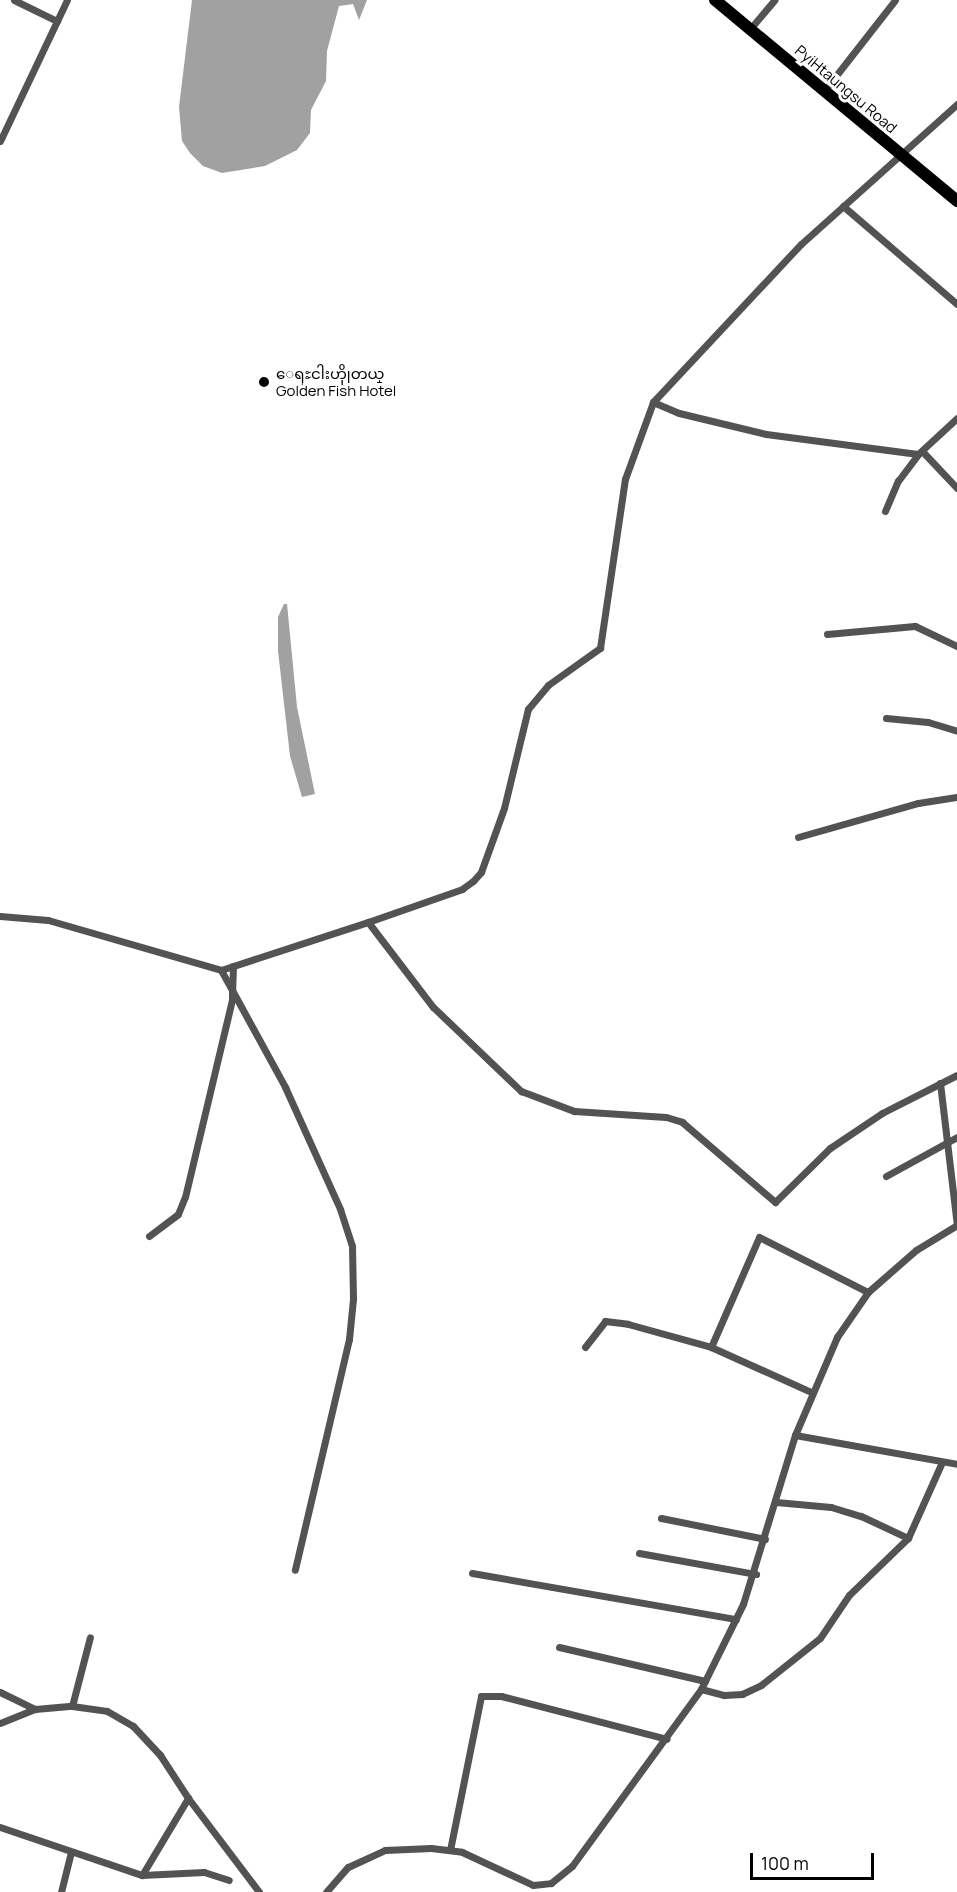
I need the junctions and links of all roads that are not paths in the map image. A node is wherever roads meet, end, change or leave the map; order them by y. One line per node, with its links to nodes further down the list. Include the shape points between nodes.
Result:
1 (15, 0): 6 (street)
2 (67, 0): 6 (street)
3 (715, 0): 7 (highway, PyiHtaungsu Road)
4 (774, 0): 7 (street)
5 (895, 0): 8 (street)
6 (57, 21): 10 (street)
7 (750, 29): 8 (highway, PyiHtaungsu Road)
8 (824, 91): 11 (highway, PyiHtaungsu Road)
9 (957, 104): 11 (street)
10 (0, 141)
11 (901, 154): 12 (highway, PyiHtaungsu Road); 13 (street)
12 (957, 201)
13 (843, 206): 14 (street); 15 (street, via 793,252)
14 (957, 304)
15 (652, 402): 17 (street, via 679,413 766,434); 27 (street, via 625,479 600,648 548,685 528,709 504,808 481,872 462,889)
16 (957, 418): 17 (street)
17 (920, 453): 18 (street); 19 (street, via 898,481)
18 (957, 488)
19 (885, 511)
20 (827, 634): 21 (street, via 915,626)
21 (957, 646)
22 (886, 718): 23 (street, via 949,726)
23 (957, 731)
24 (957, 797): 25 (street, via 918,803)
25 (798, 837)
26 (0, 916): 29 (street, via 48,920)
27 (368, 922): 28 (street); 32 (street, via 433,1007 521,1091 574,1110 666,1117 682,1122 775,1202 830,1149 882,1113)
28 (233, 966): 29 (street); 30 (street)
29 (221, 970): 30 (street)
30 (232, 990): 37 (street, via 185,1197 178,1214); 50 (street, via 285,1087 340,1209 352,1246 349,1339)
31 (957, 1075): 32 (street)
32 (940, 1083): 34 (street)
33 (957, 1137): 34 (street)
34 (946, 1140): 35 (street); 36 (street)
35 (886, 1176)
36 (957, 1225): 38 (street, via 916,1250)
37 (149, 1236)
38 (868, 1292): 40 (street, via 763,1236); 41 (street, via 837,1337)
39 (585, 1347): 40 (street, via 605,1321)
40 (711, 1347): 41 (street)
41 (811, 1392): 42 (street)
42 (795, 1435): 43 (street); 45 (street)
43 (942, 1462): 44 (street); 47 (street)
44 (957, 1464)
45 (776, 1502): 47 (street, via 831,1507); 48 (street)
46 (661, 1518): 48 (street)
47 (908, 1538): 57 (street, via 849,1595 820,1638 761,1685 742,1694 724,1695)
48 (765, 1539): 52 (street)
49 (639, 1553): 52 (street)
50 (295, 1570)
51 (472, 1573): 53 (street)
52 (756, 1574): 53 (street)
53 (736, 1618): 56 (street)
54 (90, 1637): 59 (street)
55 (559, 1647): 56 (street)
56 (705, 1681): 57 (street)
57 (701, 1689): 62 (street)
58 (0, 1692): 60 (street)
59 (72, 1706): 60 (street); 63 (street, via 108,1711 133,1725 160,1755)
60 (35, 1709): 61 (street)
61 (0, 1723)
62 (667, 1739): 65 (street, via 572,1866 551,1883 533,1885); 65 (street, via 501,1696 481,1696)
63 (188, 1798): 67 (street); 70 (street)
64 (0, 1827): 66 (street)
65 (450, 1850): 71 (street, via 385,1850 348,1867)
66 (71, 1852): 67 (street); 69 (street)
67 (142, 1875): 68 (street, via 204,1872)
68 (229, 1880)
69 (61, 1892)
70 (259, 1892)
71 (326, 1892)

